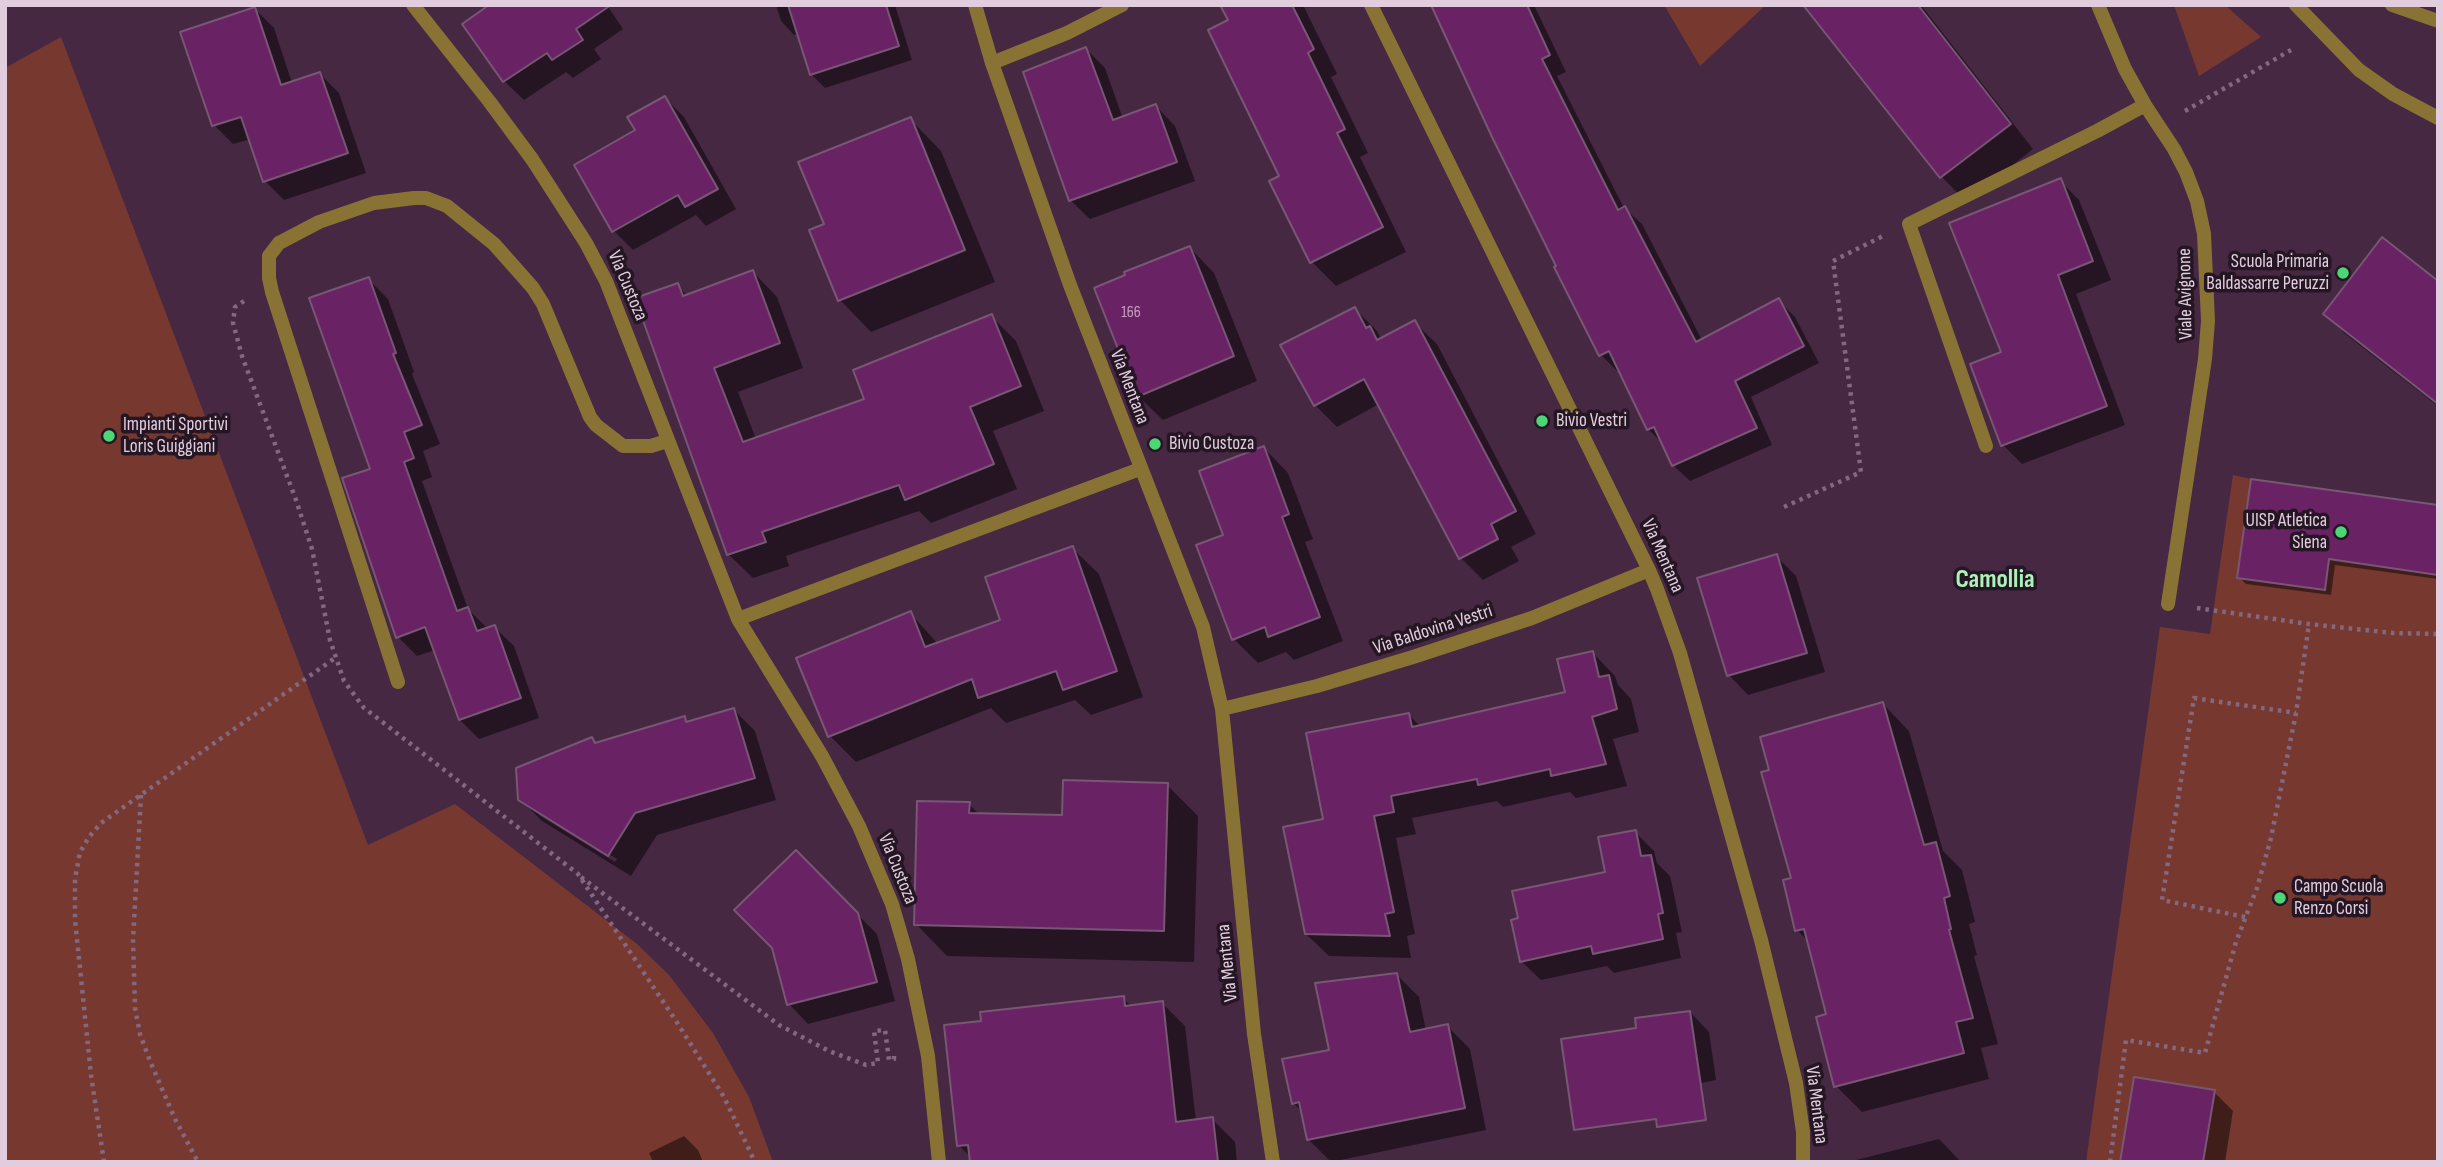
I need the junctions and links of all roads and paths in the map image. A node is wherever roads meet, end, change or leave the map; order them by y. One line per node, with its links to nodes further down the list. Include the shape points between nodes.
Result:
1 (413, 5): 16 (street, Via Custoza, via 524,150 586,243 606,281)
2 (975, 5): 10 (street, Via Mentana)
3 (1122, 5): 10 (street)
4 (1371, 5): 20 (street, Via Mentana)
5 (2098, 5): 11 (street, Viale Avignone)
6 (2296, 5): 12 (street, via 2359,70)
7 (2392, 5): 8 (street)
8 (2438, 21)
9 (2291, 50): 13 (path)
10 (992, 63): 18 (street, Via Mentana)
11 (2145, 105): 13 (street, Viale Avignone); 14 (street)
12 (2438, 118)
13 (2160, 125): 21 (street, Viale Avignone, via 2197,201 2208,291 2205,359)
14 (1909, 223): 17 (street); 19 (path, via 1833,261 1861,472)
15 (272, 292): 16 (street, via 268,256 287,237 374,203 414,198 437,201 494,244 533,288 596,425 623,446); 25 (path, via 238,303 233,323 312,549); 26 (street)
16 (667, 441): 22 (street, Via Custoza)
17 (1986, 446)
18 (1140, 469): 22 (street); 27 (street, Via Mentana, via 1203,627)
19 (1784, 507)
20 (1649, 570): 27 (street, Via Baldovina Vestri, via 1532,618 1440,649); 38 (street, Via Mentana, via 1680,653 1761,940 1796,1083)
21 (2168, 604): 23 (path)
22 (738, 619): 36 (street, Via Custoza, via 822,756 892,904 928,1056)
23 (2309, 624): 24 (path); 28 (path)
24 (2438, 634)
25 (335, 658): 29 (path); 30 (path, via 344,681 364,708)
26 (398, 682)
27 (1222, 709): 37 (street, Via Mentana, via 1254,1034)
28 (2296, 713): 31 (path, via 2268,851); 31 (path, via 2194,698 2162,900)
29 (141, 794): 33 (path, via 89,837 80,852 75,879 89,1062); 34 (path, via 132,940 135,1008 150,1061)
30 (578, 874): 32 (path, via 779,1025 829,1051 866,1065); 35 (path, via 724,1097)
31 (2245, 917): 39 (path, via 2205,1053 2126,1040)
32 (878, 1063)
33 (104, 1162)
34 (198, 1162)
35 (755, 1162)
36 (939, 1162)
37 (1273, 1162)
38 (1803, 1162)
39 (2110, 1162)

